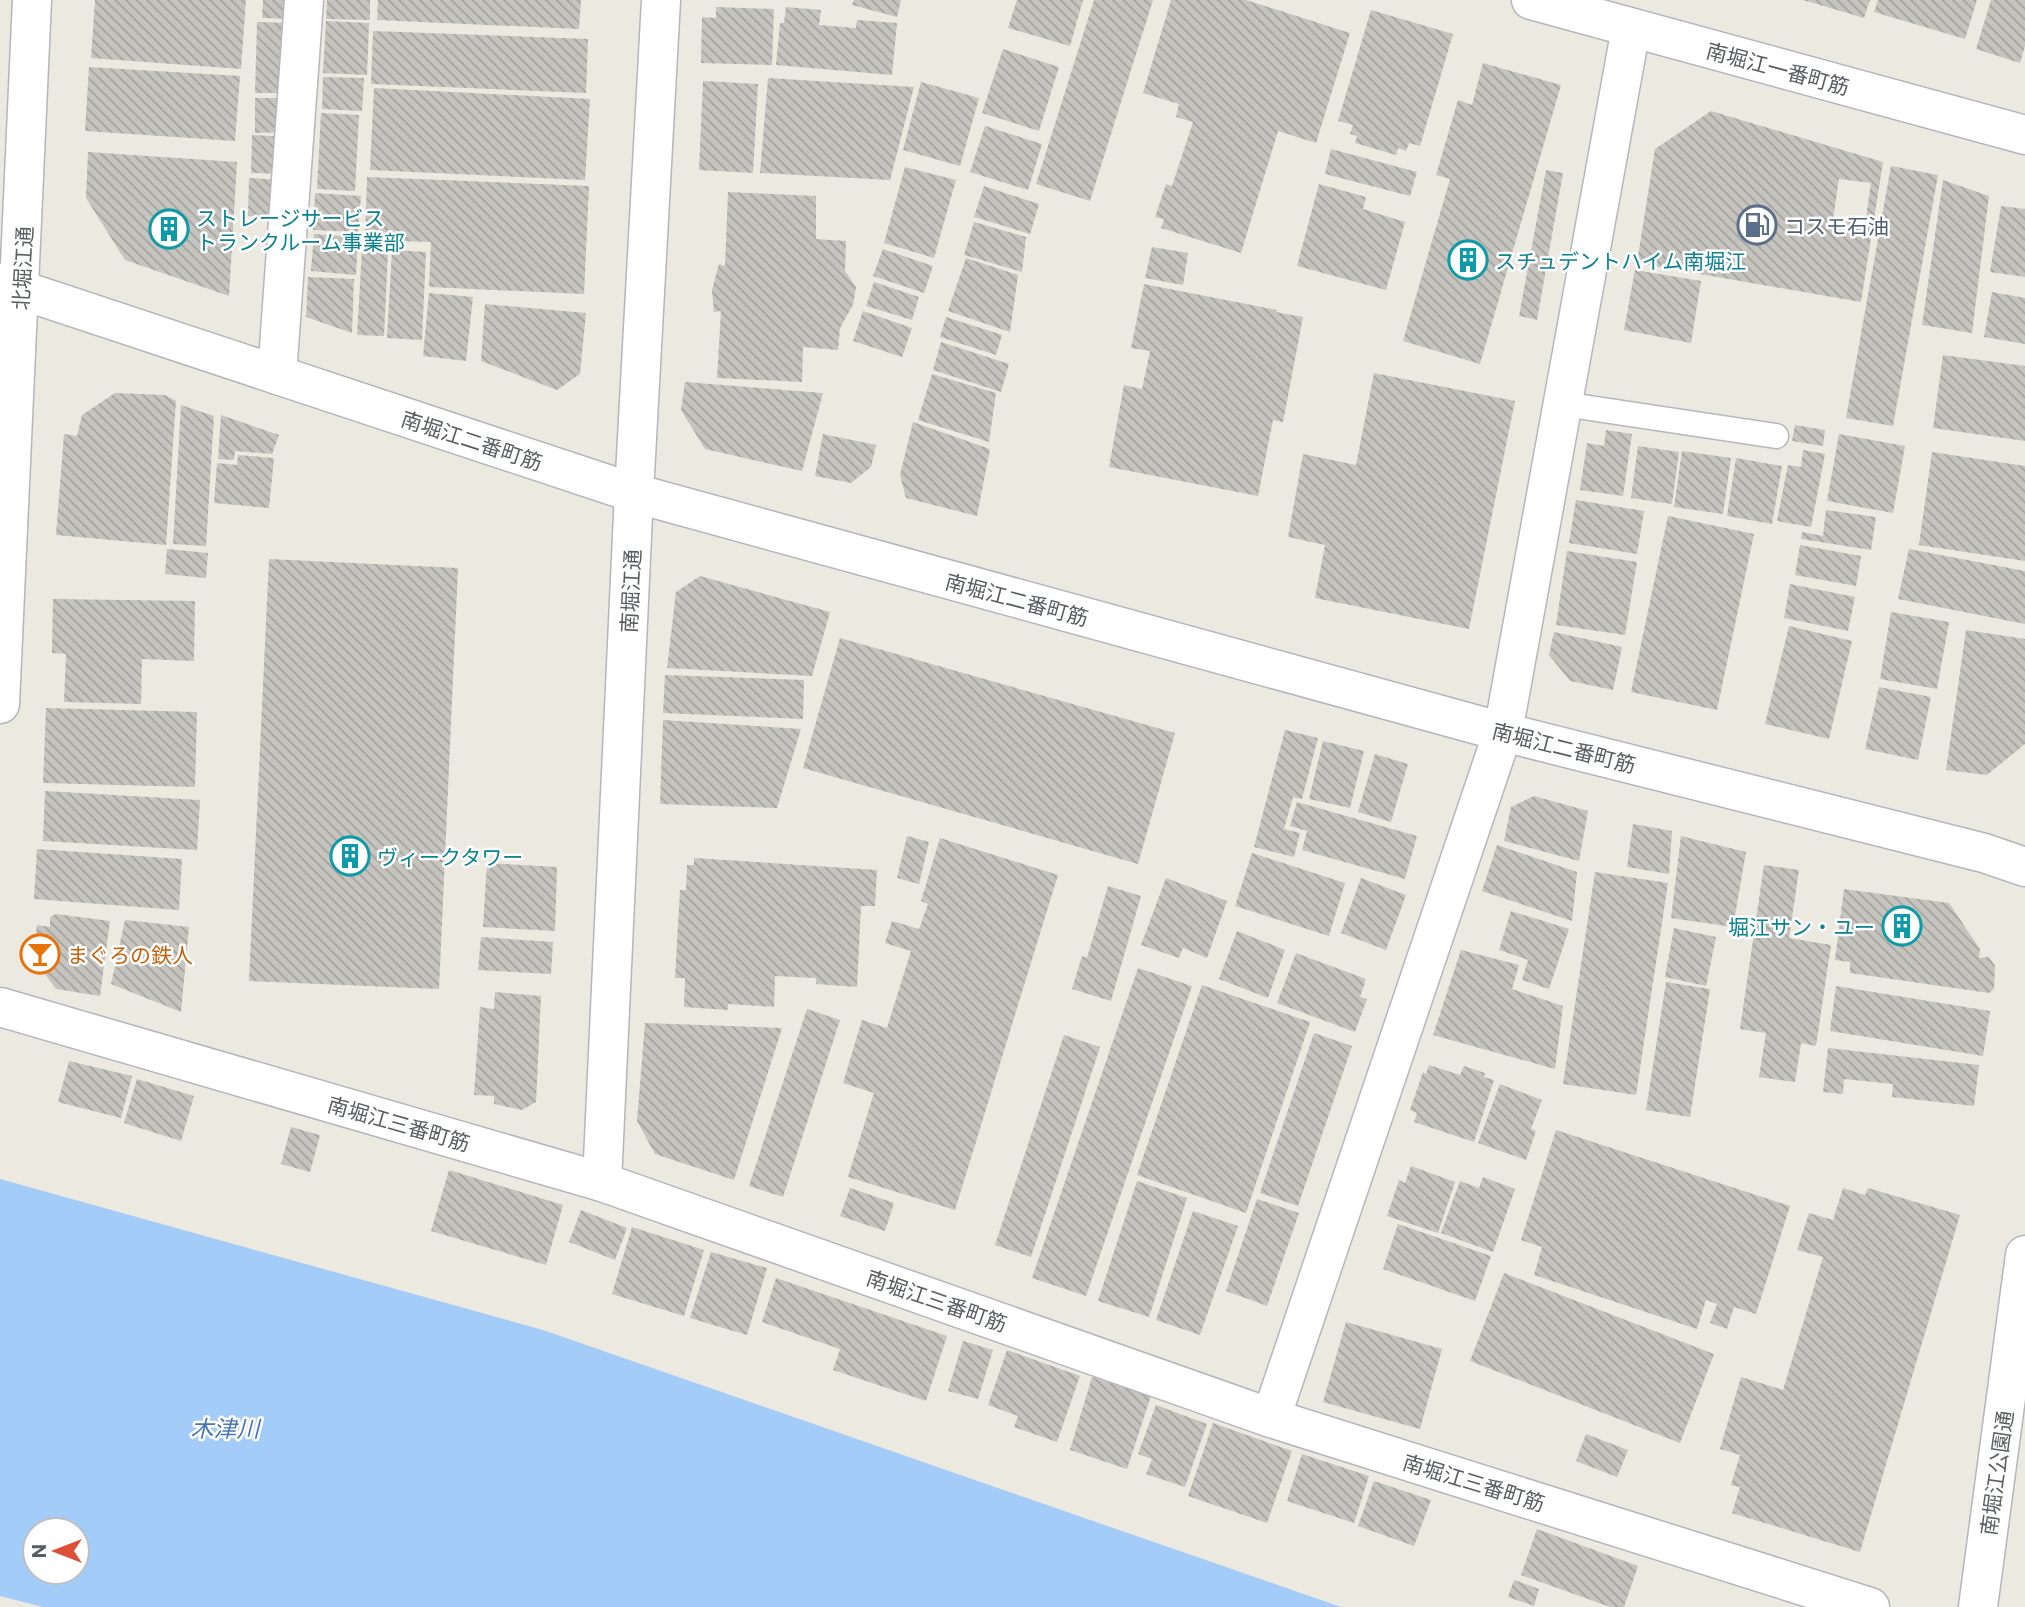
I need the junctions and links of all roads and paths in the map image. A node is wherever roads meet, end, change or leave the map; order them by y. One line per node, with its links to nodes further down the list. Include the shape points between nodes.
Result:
1 (33, 0): 7 (street, 北堀江通)
2 (304, 0): 8 (street)
3 (661, 0): 11 (street, 南堀江通)
4 (1531, 0): 5 (street, 南堀江一番町筋)
5 (1631, 28): 6 (street, 南堀江一番町筋); 9 (street)
6 (2025, 135)
7 (10, 286): 8 (street, 南堀江二番町筋); 12 (street, 北堀江通)
8 (277, 375): 11 (street, 南堀江二番町筋)
9 (1563, 404): 10 (lane); 13 (street)
10 (1776, 436)
11 (634, 493): 13 (street, 南堀江二番町筋); 16 (street, 南堀江通)
12 (0, 704)
13 (1503, 732): 14 (street, 南堀江二番町筋); 18 (street)
14 (2025, 867)
15 (0, 1007): 16 (street, 南堀江三番町筋)
16 (602, 1182): 18 (street, 南堀江三番町筋)
17 (2025, 1255): 20 (street, 南堀江公園通)
18 (1271, 1418): 19 (street, 南堀江三番町筋)
19 (1870, 1607)
20 (1978, 1607)

